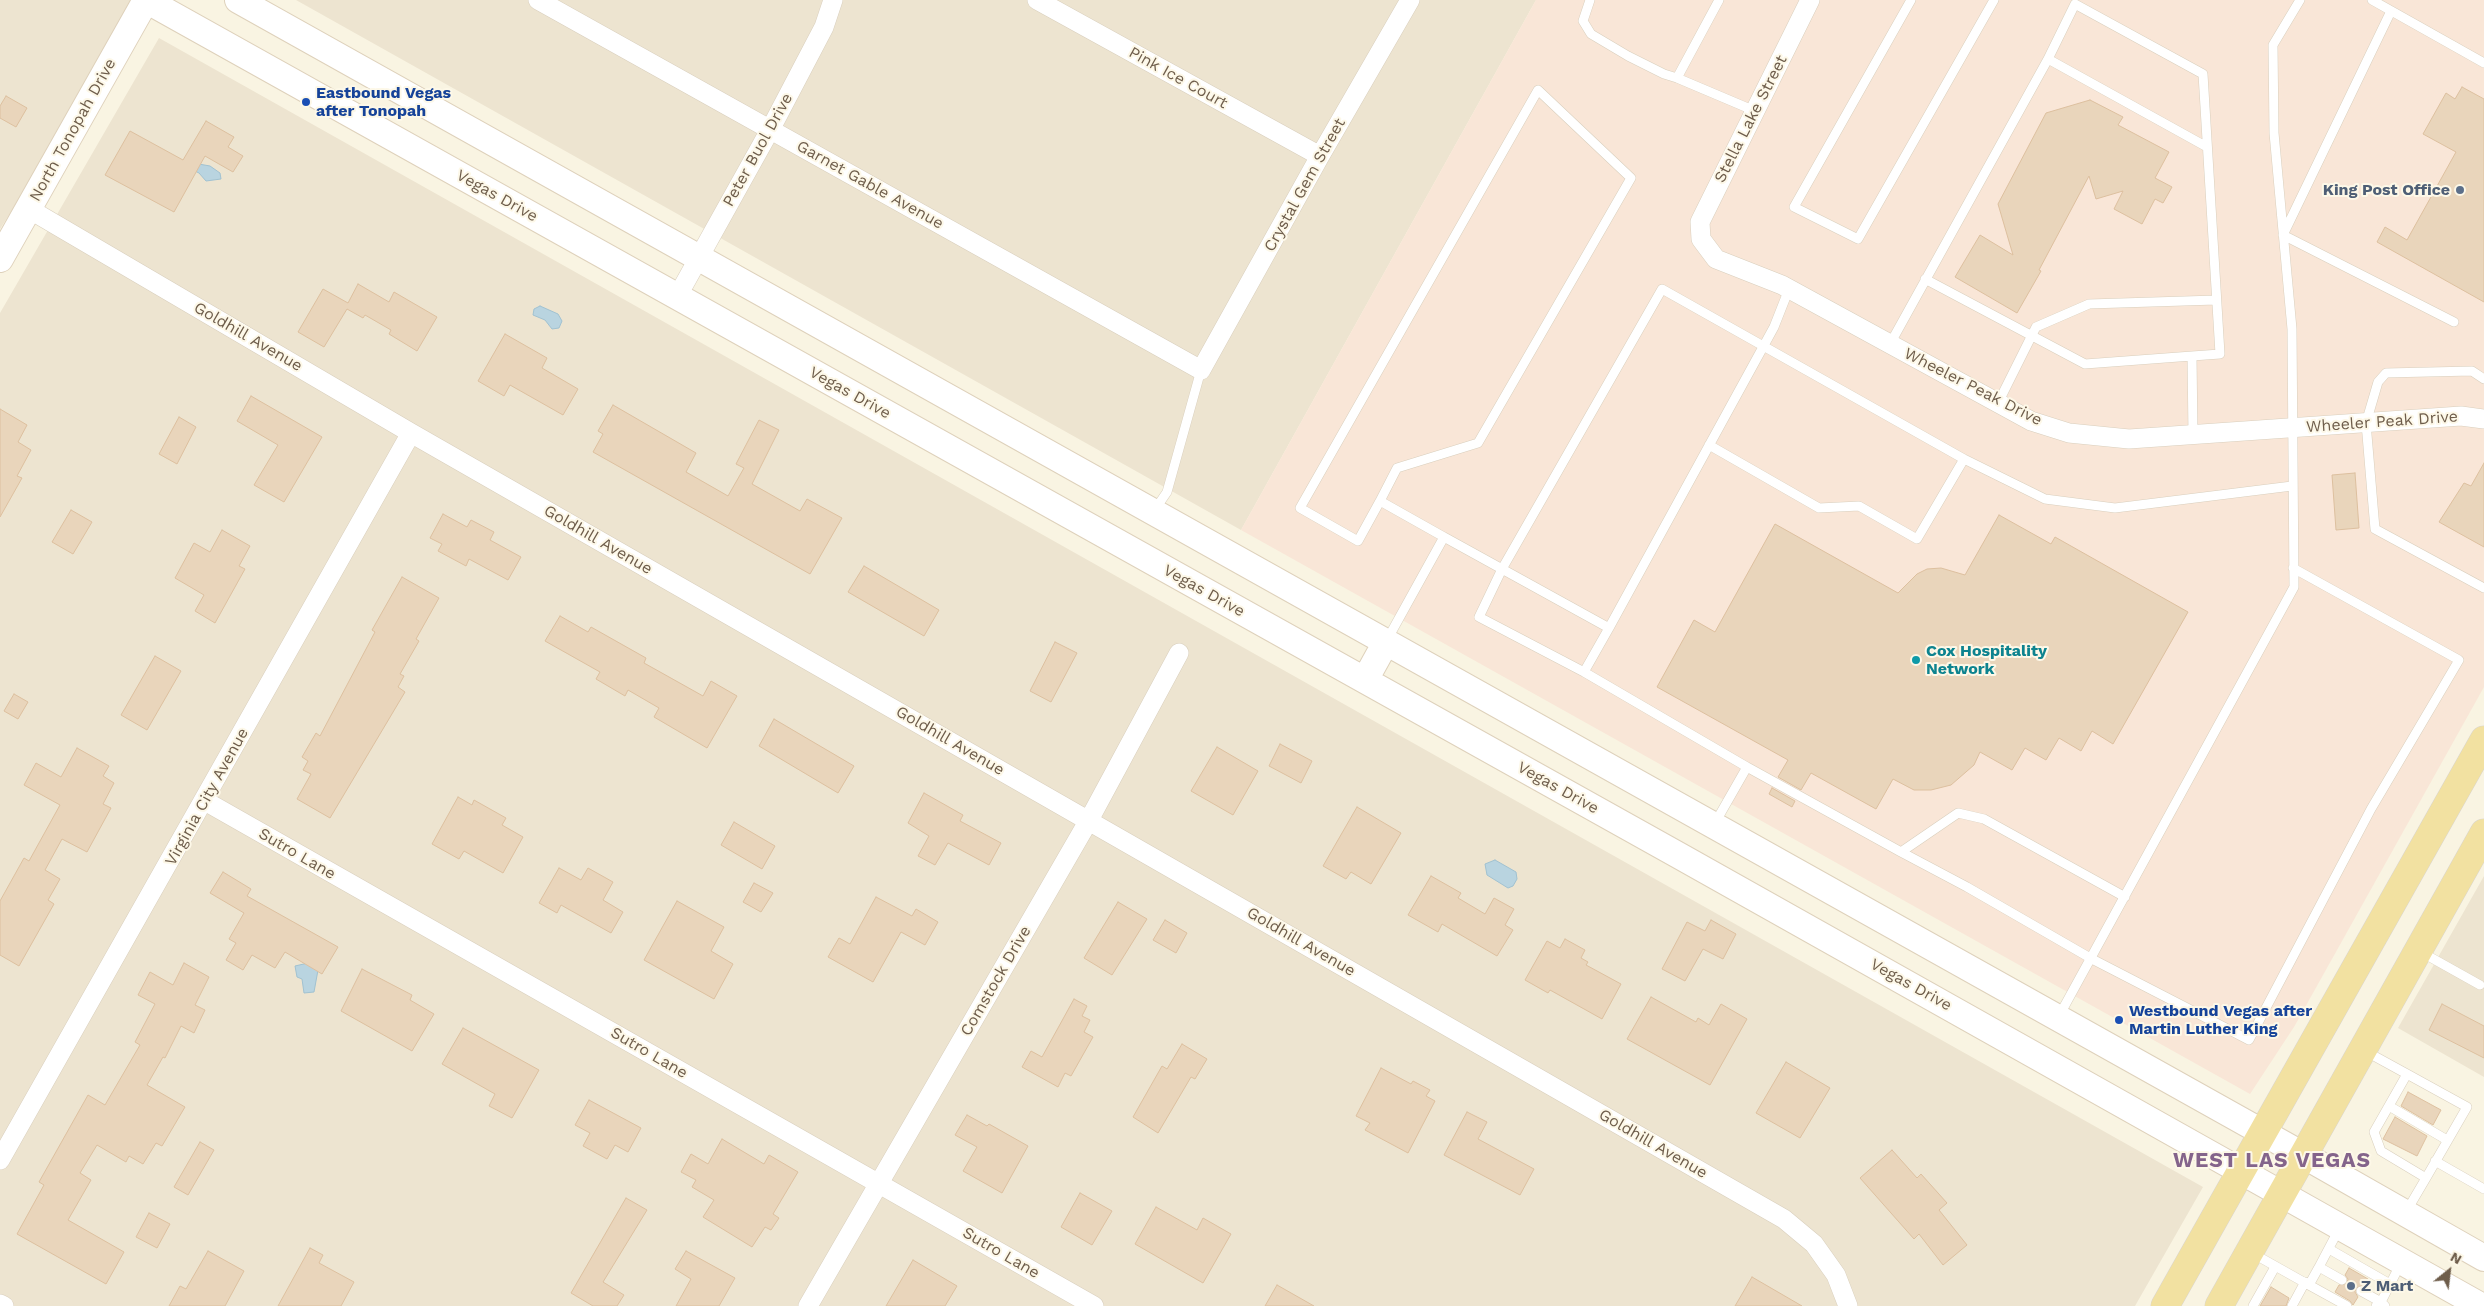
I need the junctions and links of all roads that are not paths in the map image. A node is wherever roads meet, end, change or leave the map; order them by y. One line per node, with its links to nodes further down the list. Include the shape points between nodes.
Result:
1 (146, 0): 22 (main road, North Tonopah Drive); 29 (main road, Vegas Drive)
2 (238, 0): 25 (main road)
3 (538, 0): 19 (street, Garnet Gable Avenue)
4 (832, 0): 19 (street, Peter Buol Drive, via 824,27)
5 (1037, 0): 21 (street, Pink Ice Court)
6 (1410, 0): 21 (street, Crystal Gem Street)
7 (1590, 0): 17 (lane, via 1583,21 1591,34 1628,56)
8 (1719, 0): 17 (lane)
9 (1810, 0): 18 (street, Stella Lake Street)
10 (1911, 0): 11 (lane, via 1794,207 1858,239)
11 (1994, 0)
12 (2300, 0): 23 (lane, via 2273,45 2274,133)
13 (2372, 0): 14 (lane)
14 (2391, 11): 16 (lane); 23 (lane)
15 (2048, 59): 20 (lane); 20 (lane, via 2075,4 2194,69 2203,74); 27 (lane)
16 (2484, 63)
17 (1677, 78): 18 (lane)
18 (1755, 111): 24 (street, Stella Lake Street, via 1700,222)
19 (770, 130): 25 (street, Peter Buol Drive); 36 (street, Garnet Gable Avenue)
20 (2207, 147): 30 (lane)
21 (1320, 156): 36 (street, Crystal Gem Street)
22 (29, 209): 26 (main road, North Tonopah Drive); 42 (street, Goldhill Avenue)
23 (2283, 235): 31 (lane); 41 (lane, via 2292,329)
24 (1701, 239): 28 (street, Wheeler Peak Drive, via 1716,259)
25 (698, 258): 29 (street, Peter Buol Drive); 48 (main road)
26 (0, 259)
27 (1925, 280): 32 (lane); 33 (lane)
28 (1789, 289): 33 (street, Wheeler Peak Drive); 34 (lane)
29 (677, 297): 57 (main road, Vegas Drive)
30 (2216, 300): 32 (lane, via 2089,304 2036,327); 35 (lane, via 2220,354)
31 (2454, 322)
32 (2031, 337): 35 (lane, via 2085,364); 38 (lane)
33 (1890, 344): 38 (street, Wheeler Peak Drive)
34 (1763, 346): 44 (lane); 45 (lane); 51 (lane, via 1662,289)
35 (2192, 356): 43 (lane)
36 (1201, 370): 48 (lane, via 1167,492)
37 (2484, 379): 40 (lane, via 2472,371 2386,373 2378,382)
38 (1998, 403): 43 (street, Wheeler Peak Drive, via 2031,421 2069,433 2129,439)
39 (2484, 419): 40 (street, Wheeler Peak Drive, via 2461,416)
40 (2366, 423): 41 (street, Wheeler Peak Drive); 52 (lane, via 2375,529)
41 (2291, 428): 43 (street, Wheeler Peak Drive); 46 (lane)
42 (411, 433): 60 (street, Virginia City Avenue); 61 (street, Goldhill Avenue)
43 (2193, 434)
44 (1709, 445): 45 (lane, via 1819,508 1858,506 1917,539); 53 (lane)
45 (1964, 459): 46 (lane, via 2045,499 2115,508)
46 (2292, 486): 50 (lane)
47 (1380, 501): 47 (lane, via 1358,541 1300,508 1538,90 1631,178 1478,443 1397,468); 49 (lane)
48 (1153, 512): 54 (main road)
49 (1444, 537): 51 (lane); 54 (lane)
50 (2293, 568): 65 (lane, via 2294,587); 67 (lane, via 2459,660 2371,809 2249,1040)
51 (1502, 569): 53 (lane); 56 (lane, via 1479,617)
52 (2484, 588)
53 (1609, 628): 56 (lane)
54 (1386, 642): 57 (main road); 62 (main road)
55 (1179, 653): 61 (street, Comstock Drive)
56 (1584, 672): 59 (lane)
57 (1365, 680): 78 (main road, Vegas Drive)
58 (2484, 740): 74 (main road)
59 (1748, 767): 62 (lane); 64 (lane)
60 (204, 801): 75 (street, Virginia City Avenue); 79 (street, Sutro Lane)
61 (1089, 820): 79 (street, Comstock Drive); 92 (street, Goldhill Avenue, via 1784,1219 1814,1244 1836,1275)
62 (1713, 825): 69 (main road)
63 (2484, 833): 66 (main road)
64 (1901, 852): 65 (lane, via 1958,813 1984,818); 67 (lane)
65 (2125, 897): 67 (lane)
66 (2418, 950): 68 (lane); 70 (main road)
67 (2092, 959): 69 (lane)
68 (2480, 985)
69 (2058, 1018): 74 (main road)
70 (2363, 1050): 71 (lane); 74 (main road)
71 (2407, 1074): 72 (lane); 73 (lane, via 2467,1107)
72 (2389, 1106): 73 (lane); 77 (lane, via 2374,1132 2381,1151)
73 (2447, 1140): 76 (lane)
74 (2283, 1144): 78 (main road); 78 (main road); 81 (main road)
75 (0, 1160)
76 (2435, 1161): 77 (lane); 80 (lane)
77 (2426, 1178): 81 (lane)
78 (2262, 1182): 82 (main road, Vegas Drive); 83 (main road); 99 (main road)
79 (880, 1184): 97 (street, Comstock Drive); 98 (street, Sutro Lane)
80 (2484, 1189)
81 (2406, 1214): 84 (main road)
82 (2335, 1238): 85 (main road, Vegas Drive); 87 (lane); 90 (lane)
83 (2250, 1252): 86 (lane); 94 (main road)
84 (2484, 1258)
85 (2402, 1261): 90 (lane); 103 (main road, Vegas Drive)
86 (2275, 1267): 89 (lane); 100 (lane)
87 (2319, 1267): 88 (lane); 89 (lane)
88 (2342, 1280)
89 (2307, 1284): 101 (lane); 102 (lane)
90 (2390, 1284): 95 (lane)
91 (2361, 1292): 95 (lane)
92 (1847, 1302)
93 (0, 1304): 96 (street)
94 (2223, 1305)
95 (2381, 1305)
96 (4, 1306)
97 (808, 1306)
98 (1094, 1306)
99 (2165, 1306)
100 (2253, 1306)
101 (2292, 1306)
102 (2346, 1306)
103 (2481, 1306)

